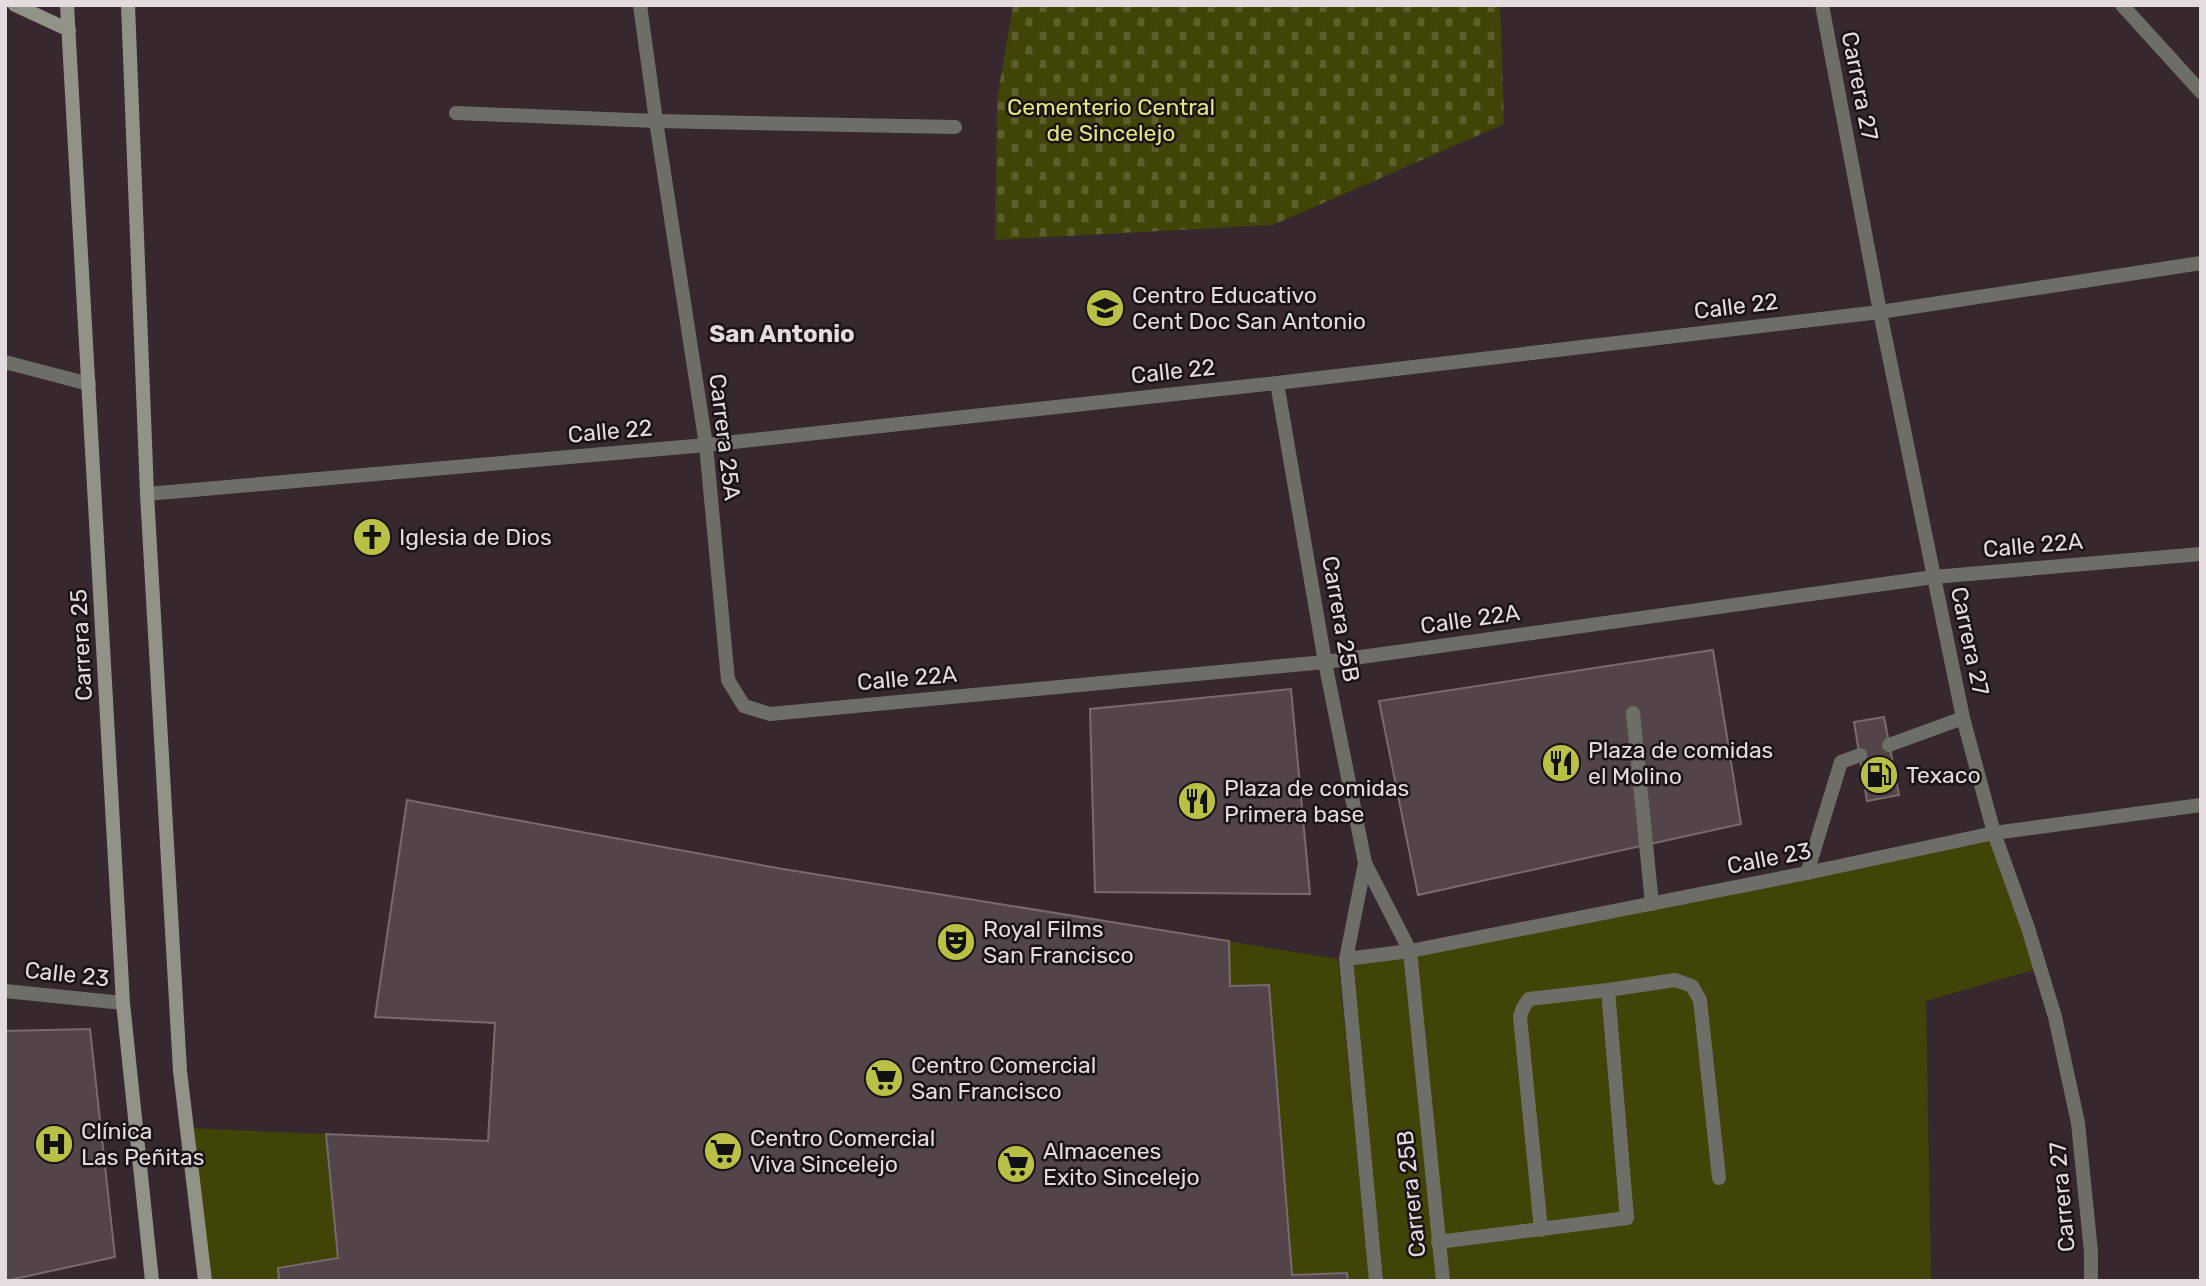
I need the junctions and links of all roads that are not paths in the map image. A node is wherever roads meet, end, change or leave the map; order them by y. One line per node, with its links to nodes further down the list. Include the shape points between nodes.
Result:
1 (15, 5): 7 (main road)
2 (67, 5): 7 (main road, Carrera 25)
3 (128, 5): 18 (main road)
4 (640, 5): 10 (street, Carrera 25A)
5 (1822, 5): 13 (street, Carrera 27)
6 (2122, 5): 8 (street)
7 (69, 30): 16 (main road, Carrera 25)
8 (2201, 92)
9 (456, 113): 10 (street)
10 (656, 121): 11 (street); 17 (street, Carrera 25A)
11 (955, 127)
12 (2201, 263): 13 (street, Calle 22)
13 (1880, 312): 15 (street, Calle 22); 20 (street, Carrera 27)
14 (5, 362): 16 (street)
15 (1277, 383): 17 (street, Calle 22); 21 (street, Carrera 25B)
16 (89, 384): 36 (main road, Carrera 25)
17 (705, 446): 18 (street, Calle 22); 22 (street, Carrera 25A, via 728,680)
18 (147, 494): 41 (main road, via 180,1071)
19 (2201, 554): 20 (street, Calle 22A)
20 (1934, 577): 21 (street, Calle 22A); 24 (street, Carrera 27)
21 (1325, 662): 22 (street, Calle 22A, via 770,713); 29 (street, Carrera 25B)
22 (744, 706)
23 (1633, 713): 31 (street)
24 (1963, 718): 25 (street); 28 (street, Carrera 27)
25 (1889, 745)
26 (1860, 755): 30 (street, via 1841,762)
27 (2201, 805): 28 (street, Calle 23)
28 (1994, 833): 30 (street, Calle 23); 44 (street, Carrera 27, via 2055,1017 2077,1123)
29 (1365, 863): 32 (street, Carrera 25B); 33 (street, Carrera 25B)
30 (1807, 873): 31 (street, Calle 23)
31 (1652, 904): 32 (street, Calle 23)
32 (1410, 951): 33 (street, Calle 23); 39 (street, Carrera 25B)
33 (1346, 958): 42 (street, Carrera 25B)
34 (1608, 990): 37 (street, via 1675,980 1692,986 1700,1000); 38 (street, via 1529,999 1520,1017); 38 (street, via 1627,1218)
35 (5, 991): 36 (street, Calle 23)
36 (123, 1003): 40 (main road, Carrera 25)
37 (1719, 1178)
38 (1541, 1230): 39 (street)
39 (1438, 1242): 43 (street, Carrera 25B)
40 (152, 1281)
41 (205, 1281)
42 (1376, 1281)
43 (1443, 1281)
44 (2091, 1281)

